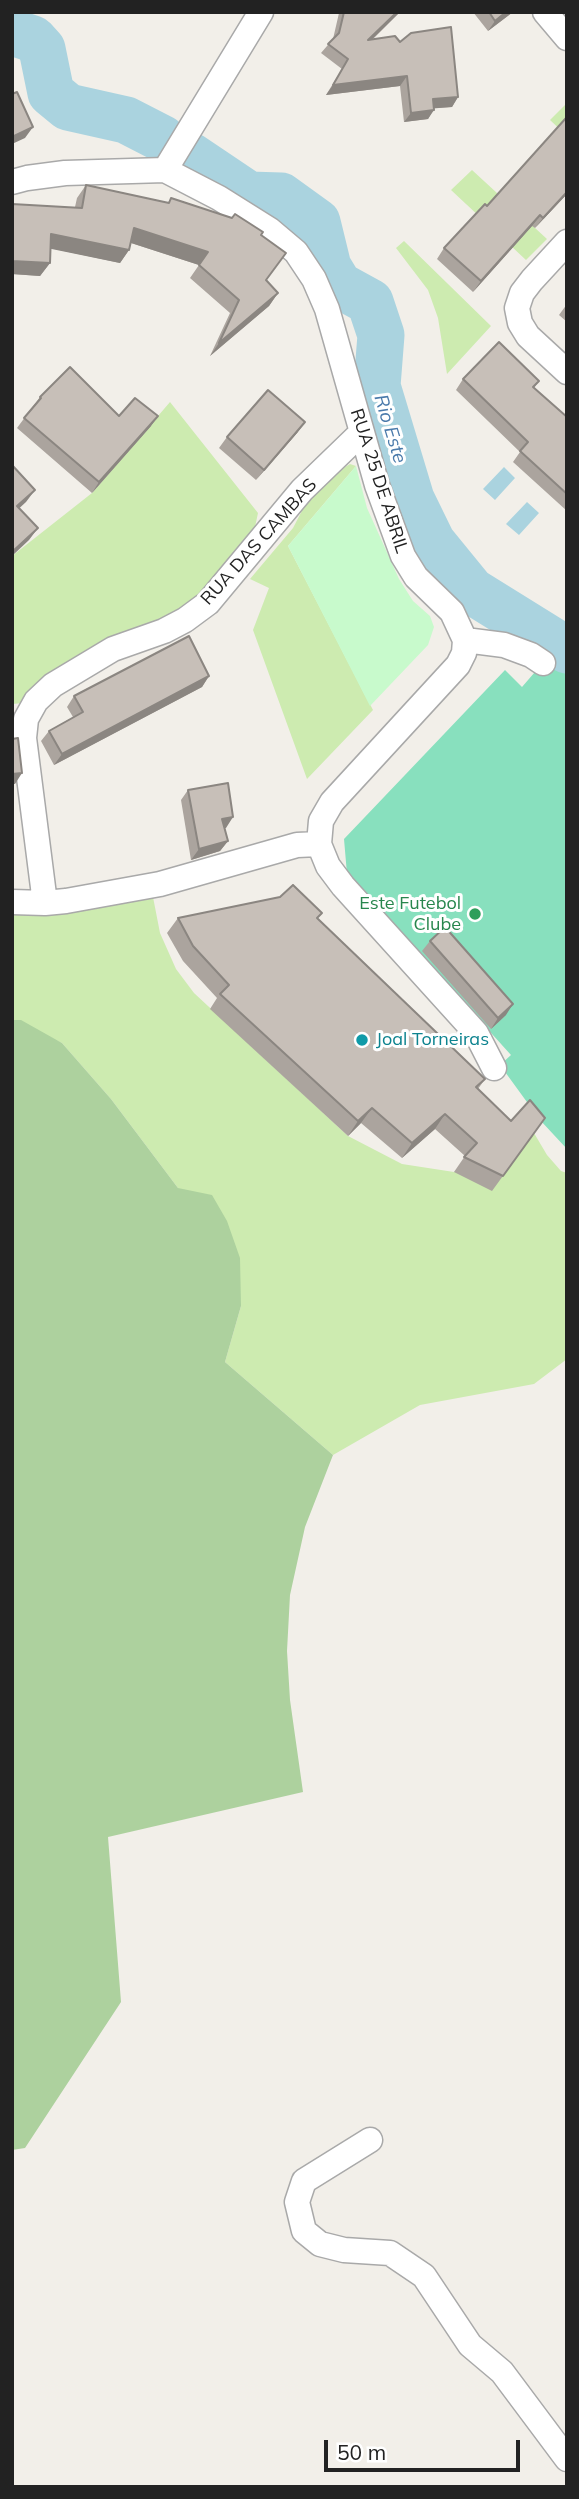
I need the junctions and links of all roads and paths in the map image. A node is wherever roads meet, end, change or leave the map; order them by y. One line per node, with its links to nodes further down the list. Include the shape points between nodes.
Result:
1 (261, 12): 4 (street)
2 (545, 12): 3 (street)
3 (567, 38)
4 (165, 170): 5 (street, via 65,173); 8 (street, RUA 25 DE ABRIL, via 219,198 296,252 327,309)
5 (12, 182)
6 (567, 242): 7 (street, via 531,280 517,308 528,336)
7 (567, 372)
8 (361, 433): 9 (street, RUA 25 DE ABRIL, via 403,556 416,577 452,612); 13 (street, RUA DAS CAMBAS, via 302,490 208,603 164,631 113,649 53,685 36,701 26,719 24,738)
9 (466, 640): 10 (street, via 504,645); 11 (street, via 458,665 332,802 321,821)
10 (543, 663)
11 (319, 844): 13 (street, via 276,850 160,884); 14 (street, via 343,886 476,1033)
12 (12, 902): 13 (street)
13 (45, 903)
14 (494, 1068)
15 (370, 2140): 16 (street, via 304,2182 297,2202 304,2231 320,2244 390,2253 424,2276 470,2345 502,2372)
16 (567, 2459)

